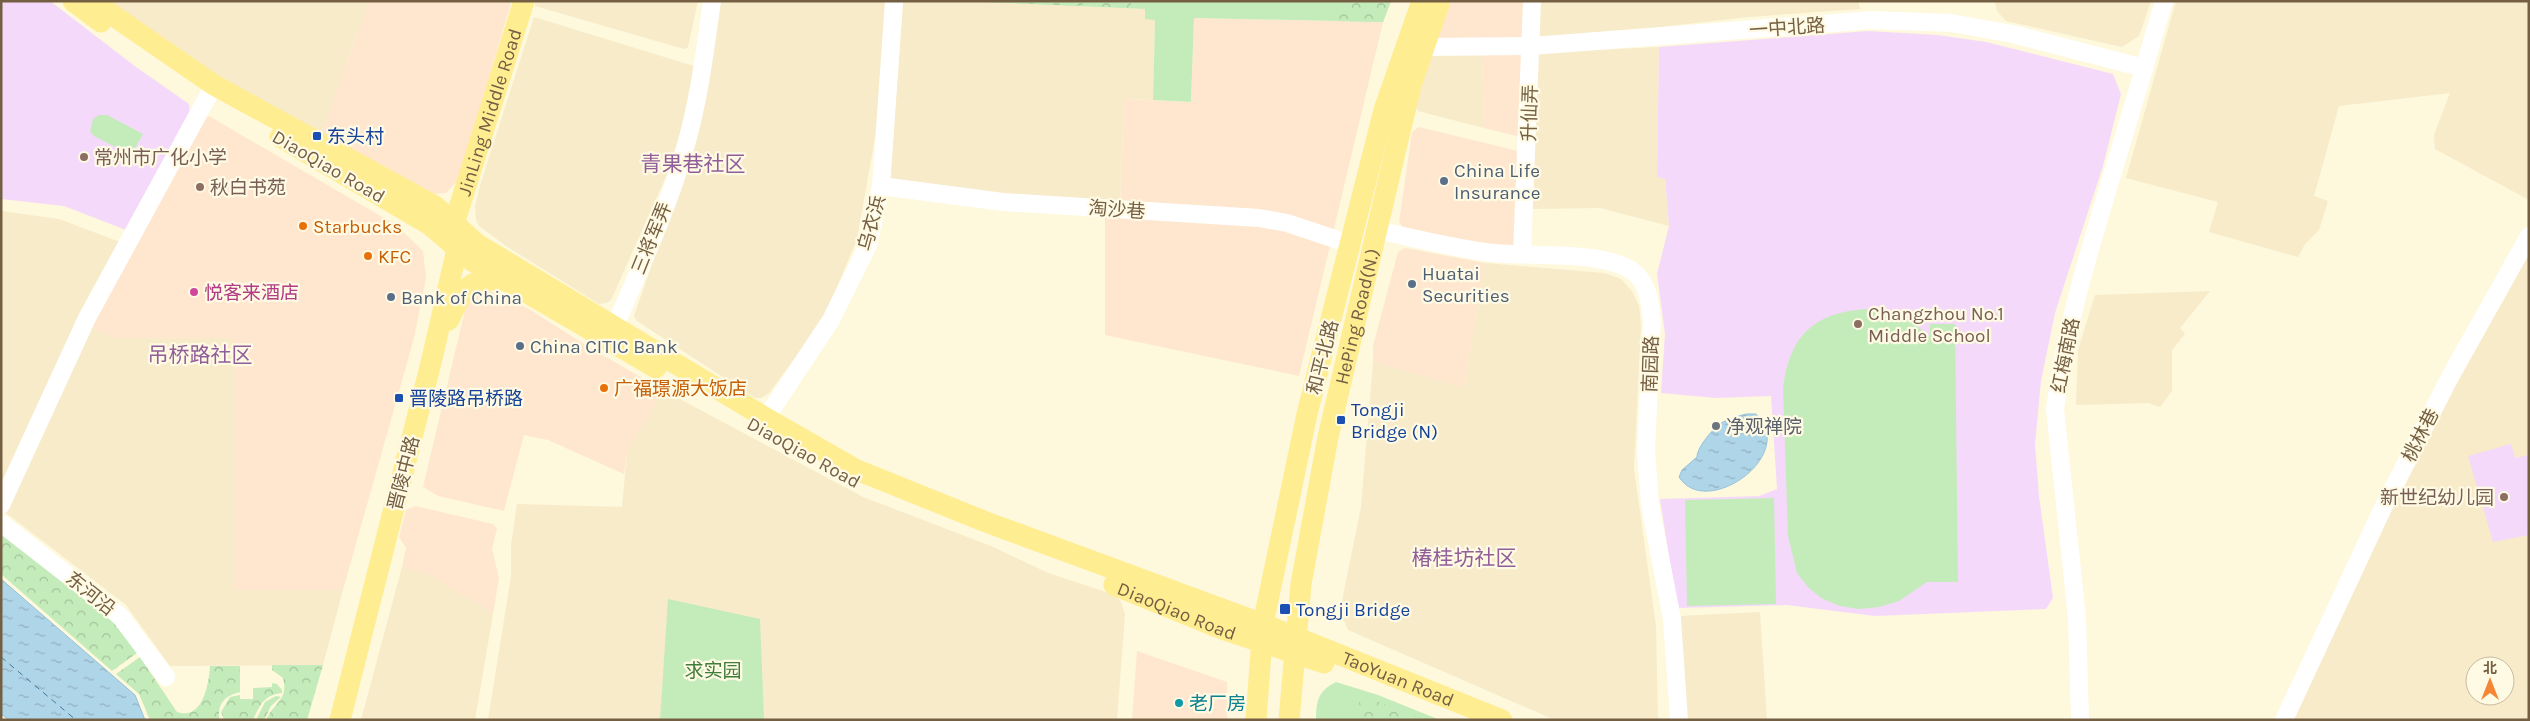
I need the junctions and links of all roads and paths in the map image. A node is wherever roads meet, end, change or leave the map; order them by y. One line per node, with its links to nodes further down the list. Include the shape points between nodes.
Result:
1 (73, 1): 13 (main road, DiaoQiao Road)
2 (92, 1): 13 (main road, DiaoQiao Road)
3 (524, 1): 17 (main road, JinLing Middle Road)
4 (712, 1): 21 (street, 三将军弄, via 686,148)
5 (894, 1): 14 (street, 乌衣浜)
6 (1422, 1): 18 (main road, 和平北路, via 1393,79)
7 (1440, 1): 11 (main road, HePing Road(N.))
8 (1532, 1): 10 (street, 升仙弄)
9 (2164, 1): 12 (street, 红梅南路)
10 (1532, 46): 11 (street, 一中北路); 12 (street, 一中北路, via 1872,20 1950,23 2017,35); 19 (street, 升仙弄)
11 (1424, 47): 15 (main road, HePing Road(N.), via 1409,93)
12 (2144, 68): 38 (street, 红梅南路, via 2087,258 2068,331 2055,409 2077,618)
13 (211, 90): 17 (main road, DiaoQiao Road, via 435,206); 24 (street, via 87,318)
14 (880, 186): 18 (street, 淘沙巷, via 1003,202 1259,218 1287,222); 23 (street, 乌衣浜, via 868,245 832,320)
15 (1377, 230): 19 (street, 南园路, via 1485,252); 28 (main road, HePing Road(N.), via 1328,437 1301,584)
16 (2529, 236): 39 (street, 桃林巷, via 2450,377 2382,510)
17 (452, 237): 20 (main road, DiaoQiao Road); 21 (main road, DiaoQiao Road, via 477,244); 22 (main road, 晋陵中路); 30 (main road, 晋陵中路, via 368,583)
18 (1350, 244): 27 (main road, 和平北路, via 1307,414)
19 (1522, 254): 37 (street, 南园路, via 1615,263 1632,271 1645,284 1652,321 1646,451 1650,505 1672,619)
20 (507, 281): 22 (main road, via 487,278 466,289 456,302); 27 (main road, DiaoQiao Road, via 851,480 981,534)
21 (615, 326): 23 (main road, DiaoQiao Road)
22 (432, 359): 26 (main road, 晋陵中路)
23 (766, 418): 27 (main road, DiaoQiao Road, via 866,474)
24 (1, 505)
25 (1, 523): 29 (street, 东河沿, via 120,616)
26 (386, 540): 31 (main road, 晋陵中路); 32 (main road, via 384,596)
27 (1262, 633): 28 (main road, DiaoQiao Road); 33 (main road, 和平北路)
28 (1294, 645): 34 (main road, HePing Road(N.)); 35 (main road, TaoYuan Road, via 1330,665); 36 (main road, TaoYuan Road)
29 (166, 677)
30 (327, 720)
31 (340, 720)
32 (352, 720)
33 (1256, 720)
34 (1289, 720)
35 (1466, 720)
36 (1502, 720)
37 (1679, 720)
38 (2080, 720)
39 (2284, 720)

